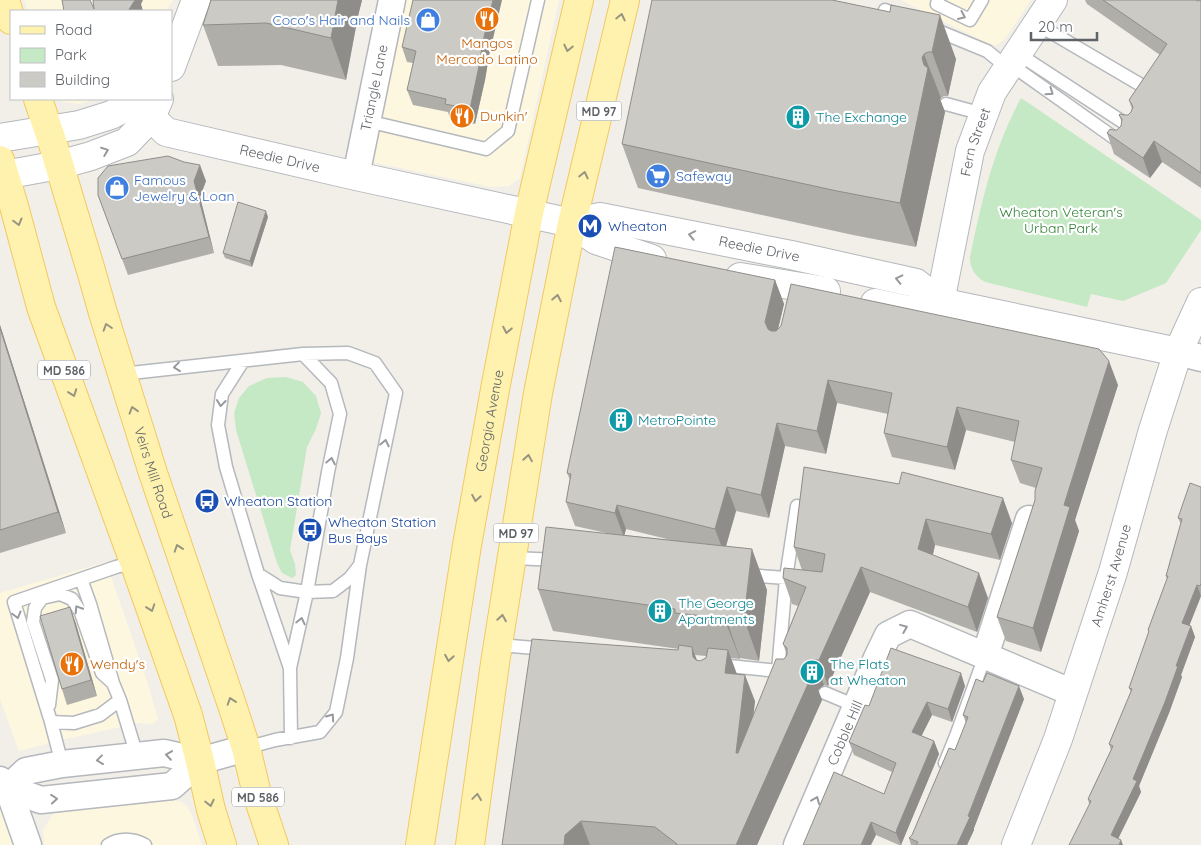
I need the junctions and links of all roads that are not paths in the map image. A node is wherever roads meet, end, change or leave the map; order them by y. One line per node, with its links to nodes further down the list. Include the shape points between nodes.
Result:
1 (5, 0): 11 (main road)
2 (196, 0): 13 (street); 15 (street)
3 (392, 0): 22 (street, Triangle Lane)
4 (538, 0): 22 (lane, via 508,130 486,149)
5 (578, 0): 30 (main road, Georgia Avenue, one-way to 30)
6 (625, 0): 31 (main road, MD 97, one-way to 6)
7 (938, 0): 8 (lane, one-way to 8, via 937,4 970,20)
8 (982, 0)
9 (1053, 0): 12 (street, Fern Street)
10 (885, 10): 14 (lane)
11 (10, 17)
12 (1038, 24): 14 (street, Fern Street); 16 (lane)
13 (172, 35)
14 (1012, 62): 21 (street, Fern Street, via 992,92); 23 (lane); 26 (lane, one-way to 26)
15 (172, 65)
16 (1142, 86)
17 (38, 100): 24 (main road, Veirs Mill Road / MD 586)
18 (130, 100): 24 (street, via 126,107 111,115)
19 (946, 104): 21 (lane)
20 (155, 108): 27 (street, Reedie Drive, one-way to 20, via 127,142); 29 (street, Reedie Drive, via 166,132)
21 (983, 114): 34 (street, Fern Street, via 970,151)
22 (367, 121): 29 (street, Triangle Lane)
23 (1132, 128)
24 (48, 130): 25 (street); 27 (main road, Veirs Mill Road / MD 586)
25 (0, 138)
26 (1122, 143)
27 (59, 165): 28 (street, Reedie Drive); 39 (main road, Veirs Mill Road / MD 586, one-way to 27)
28 (2, 170): 44 (main road, MD 586, one-way to 44, via 41,307)
29 (356, 176): 30 (street, Reedie Drive)
30 (530, 213): 31 (street, Reedie Drive); 69 (main road, Georgia Avenue, one-way to 69, via 467,545)
31 (572, 223): 32 (street, Reedie Drive, via 596,240); 34 (street, Reedie Drive, one-way to 31, via 916,283 792,255 600,216); 42 (main road, MD 97, one-way to 31, via 538,392)
32 (672, 263)
33 (716, 273): 34 (street, Reedie Drive, via 795,292 824,291 908,310)
34 (940, 302): 37 (street, Reedie Drive)
35 (1201, 302): 37 (street, Amherst Avenue)
36 (304, 354): 38 (lane); 45 (lane, one-way to 36, via 396,393 375,363 348,353); 50 (lane, one-way to 36, via 340,414 331,383)
37 (1190, 355): 58 (street, Amherst Avenue, via 1153,430 1113,572)
38 (243, 361): 39 (lane, one-way to 39); 46 (lane, one-way to 46, via 222,394 218,425 226,467)
39 (122, 374): 63 (main road, Veirs Mill Road / MD 586, one-way to 39)
40 (797, 506): 48 (lane)
41 (1029, 519): 53 (street)
42 (512, 558): 43 (lane); 51 (main road, MD 97, one-way to 42)
43 (573, 561)
44 (134, 562): 49 (lane); 65 (main road, MD 586, one-way to 65, via 188,715)
45 (360, 565): 50 (lane, via 333,591); 62 (lane, one-way to 45, via 320,732 336,712)
46 (258, 574): 50 (lane, via 280,588); 54 (lane)
47 (738, 574): 48 (lane)
48 (786, 578): 55 (lane, via 783,674 710,664)
49 (81, 579): 56 (lane); 61 (lane, one-way to 61, via 14,602)
50 (307, 592): 54 (lane, one-way to 50)
51 (498, 644): 52 (lane); 75 (main road, MD 97, one-way to 51)
52 (558, 650)
53 (985, 656): 58 (street, Cobble Hill); 60 (street, Cobble Hill, one-way to 53, via 888,635 910,624); 67 (lane)
54 (290, 668): 62 (lane)
55 (710, 671)
56 (113, 683): 59 (lane); 61 (lane, one-way to 61, via 102,672 82,613 72,599 60,594 42,598 35,608 33,622 52,680)
57 (825, 693): 60 (lane)
58 (1073, 693): 77 (street, Amherst Avenue)
59 (120, 700): 61 (lane, via 100,715 74,723); 64 (lane)
60 (856, 706): 76 (street, Cobble Hill, one-way to 60)
61 (50, 716): 66 (lane)
62 (291, 738): 63 (lane)
63 (246, 748): 65 (street); 74 (main road, Veirs Mill Road / MD 586)
64 (137, 756): 65 (street, one-way to 64, via 164,753); 66 (street, one-way to 66)
65 (200, 761): 68 (street, one-way to 65, via 41,800 172,786); 73 (main road, MD 586, one-way to 73)
66 (62, 764): 68 (street, via 26,771)
67 (940, 773)
68 (4, 784): 70 (street)
69 (420, 844)
70 (28, 845)
71 (108, 845): 72 (lane, via 132,840)
72 (145, 845)
73 (222, 845)
74 (274, 845)
75 (470, 845)
76 (797, 845)
77 (1016, 845)

